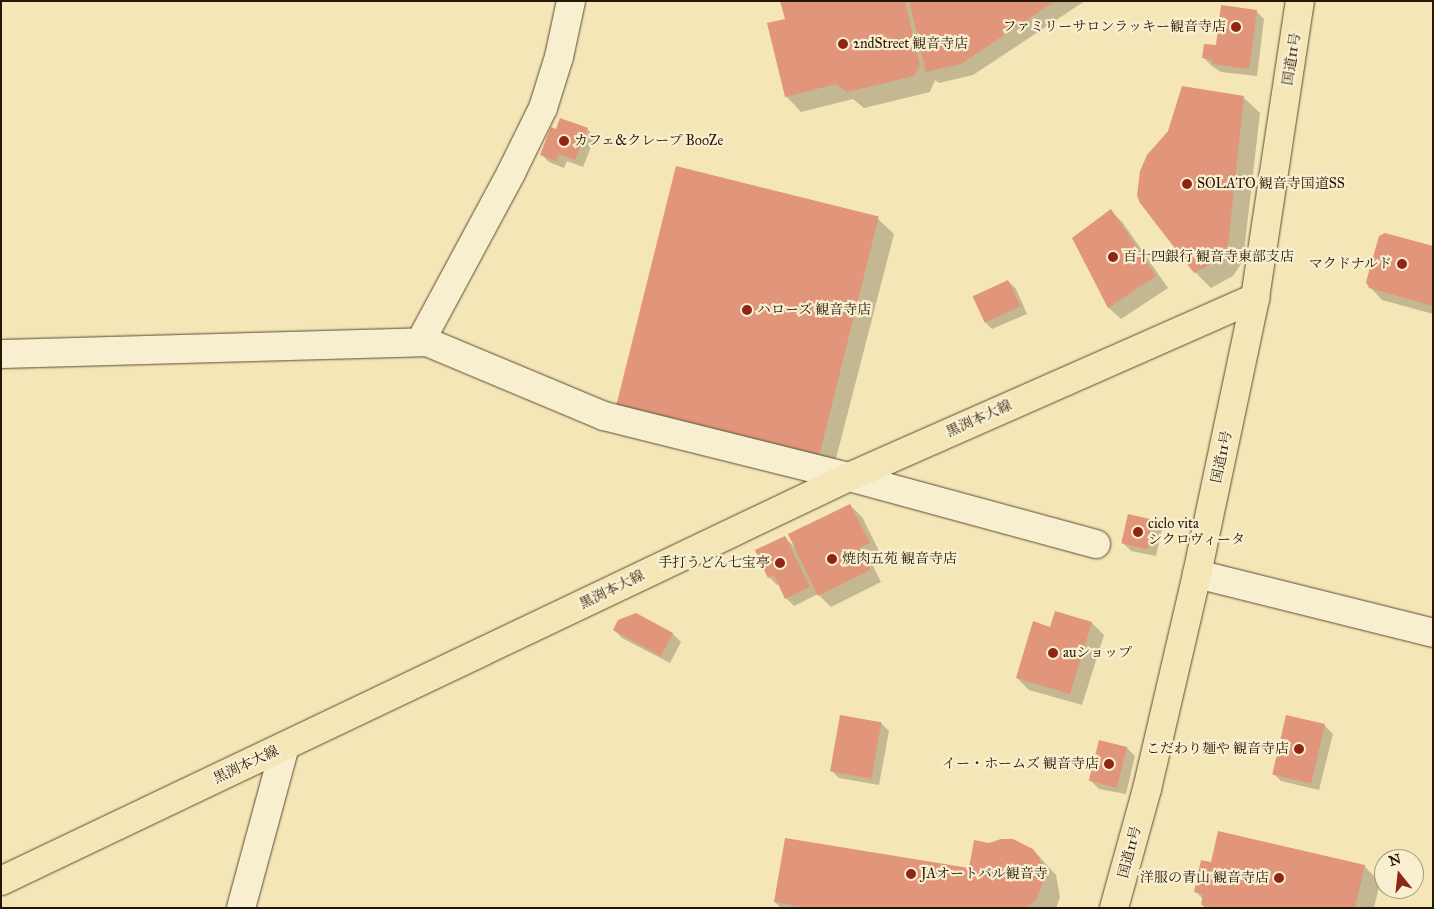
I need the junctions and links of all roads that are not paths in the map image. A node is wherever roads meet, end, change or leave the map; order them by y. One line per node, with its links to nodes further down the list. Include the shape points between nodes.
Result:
1 (571, 1): 4 (street, via 559,57 543,108 425,333)
2 (1300, 1): 3 (main road, 国道11号)
3 (1255, 298): 6 (main road, 黒渕本大線); 8 (main road, 国道11号)
4 (427, 342): 5 (street); 6 (street, via 604,416)
5 (1, 354)
6 (849, 476): 7 (street); 10 (main road, 黒渕本大線)
7 (1096, 544)
8 (1197, 574): 9 (street); 13 (main road, 国道11号, via 1147,789)
9 (1433, 633)
10 (286, 746): 11 (main road, 黒渕本大線); 12 (street)
11 (1, 881)
12 (241, 908)
13 (1114, 908)

